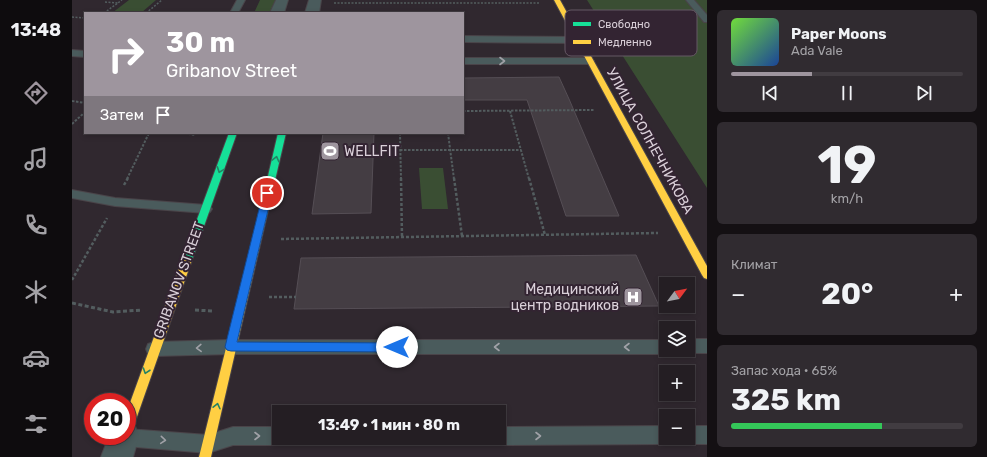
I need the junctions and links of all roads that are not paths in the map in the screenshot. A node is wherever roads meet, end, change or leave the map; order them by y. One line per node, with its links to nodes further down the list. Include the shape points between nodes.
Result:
1 (241, 0): 6 (lane)
2 (282, 0): 7 (street)
3 (315, 0): 8 (street)
4 (690, 0): 10 (lane)
5 (558, 2): 9 (street, УЛИЦА СОЛНЕЧНИКОВА)
6 (235, 12)
7 (276, 12)
8 (312, 12)
9 (565, 15)
10 (707, 20)
11 (464, 39): 12 (lane)
12 (565, 40)
13 (72, 53): 14 (lane)
14 (84, 54)
15 (587, 56): 17 (street, УЛИЦА СОЛНЕЧНИКОВА)
16 (464, 61): 17 (lane, one-way to 17)
17 (590, 61): 22 (street, УЛИЦА СОЛНЕЧНИКОВА)
18 (233, 134): 21 (street, GRIBANOV STREET, one-way to 21)
19 (282, 134): 26 (street, one-way to 19)
20 (72, 194): 21 (lane, via 115,202)
21 (206, 209): 27 (street, GRIBANOV STREET)
22 (707, 275)
23 (659, 346): 26 (lane, one-way to 26)
24 (695, 346): 25 (lane)
25 (707, 346)
26 (231, 347): 27 (lane, one-way to 27); 35 (street, one-way to 26)
27 (154, 349): 28 (street, GRIBANOV STREET, one-way to 28)
28 (136, 401)
29 (659, 435): 33 (lane, one-way to 29)
30 (695, 435): 31 (lane)
31 (707, 435)
32 (272, 436): 35 (lane, one-way to 32, via 233,436)
33 (506, 436)
34 (136, 441): 35 (lane, one-way to 35)
35 (207, 451)

